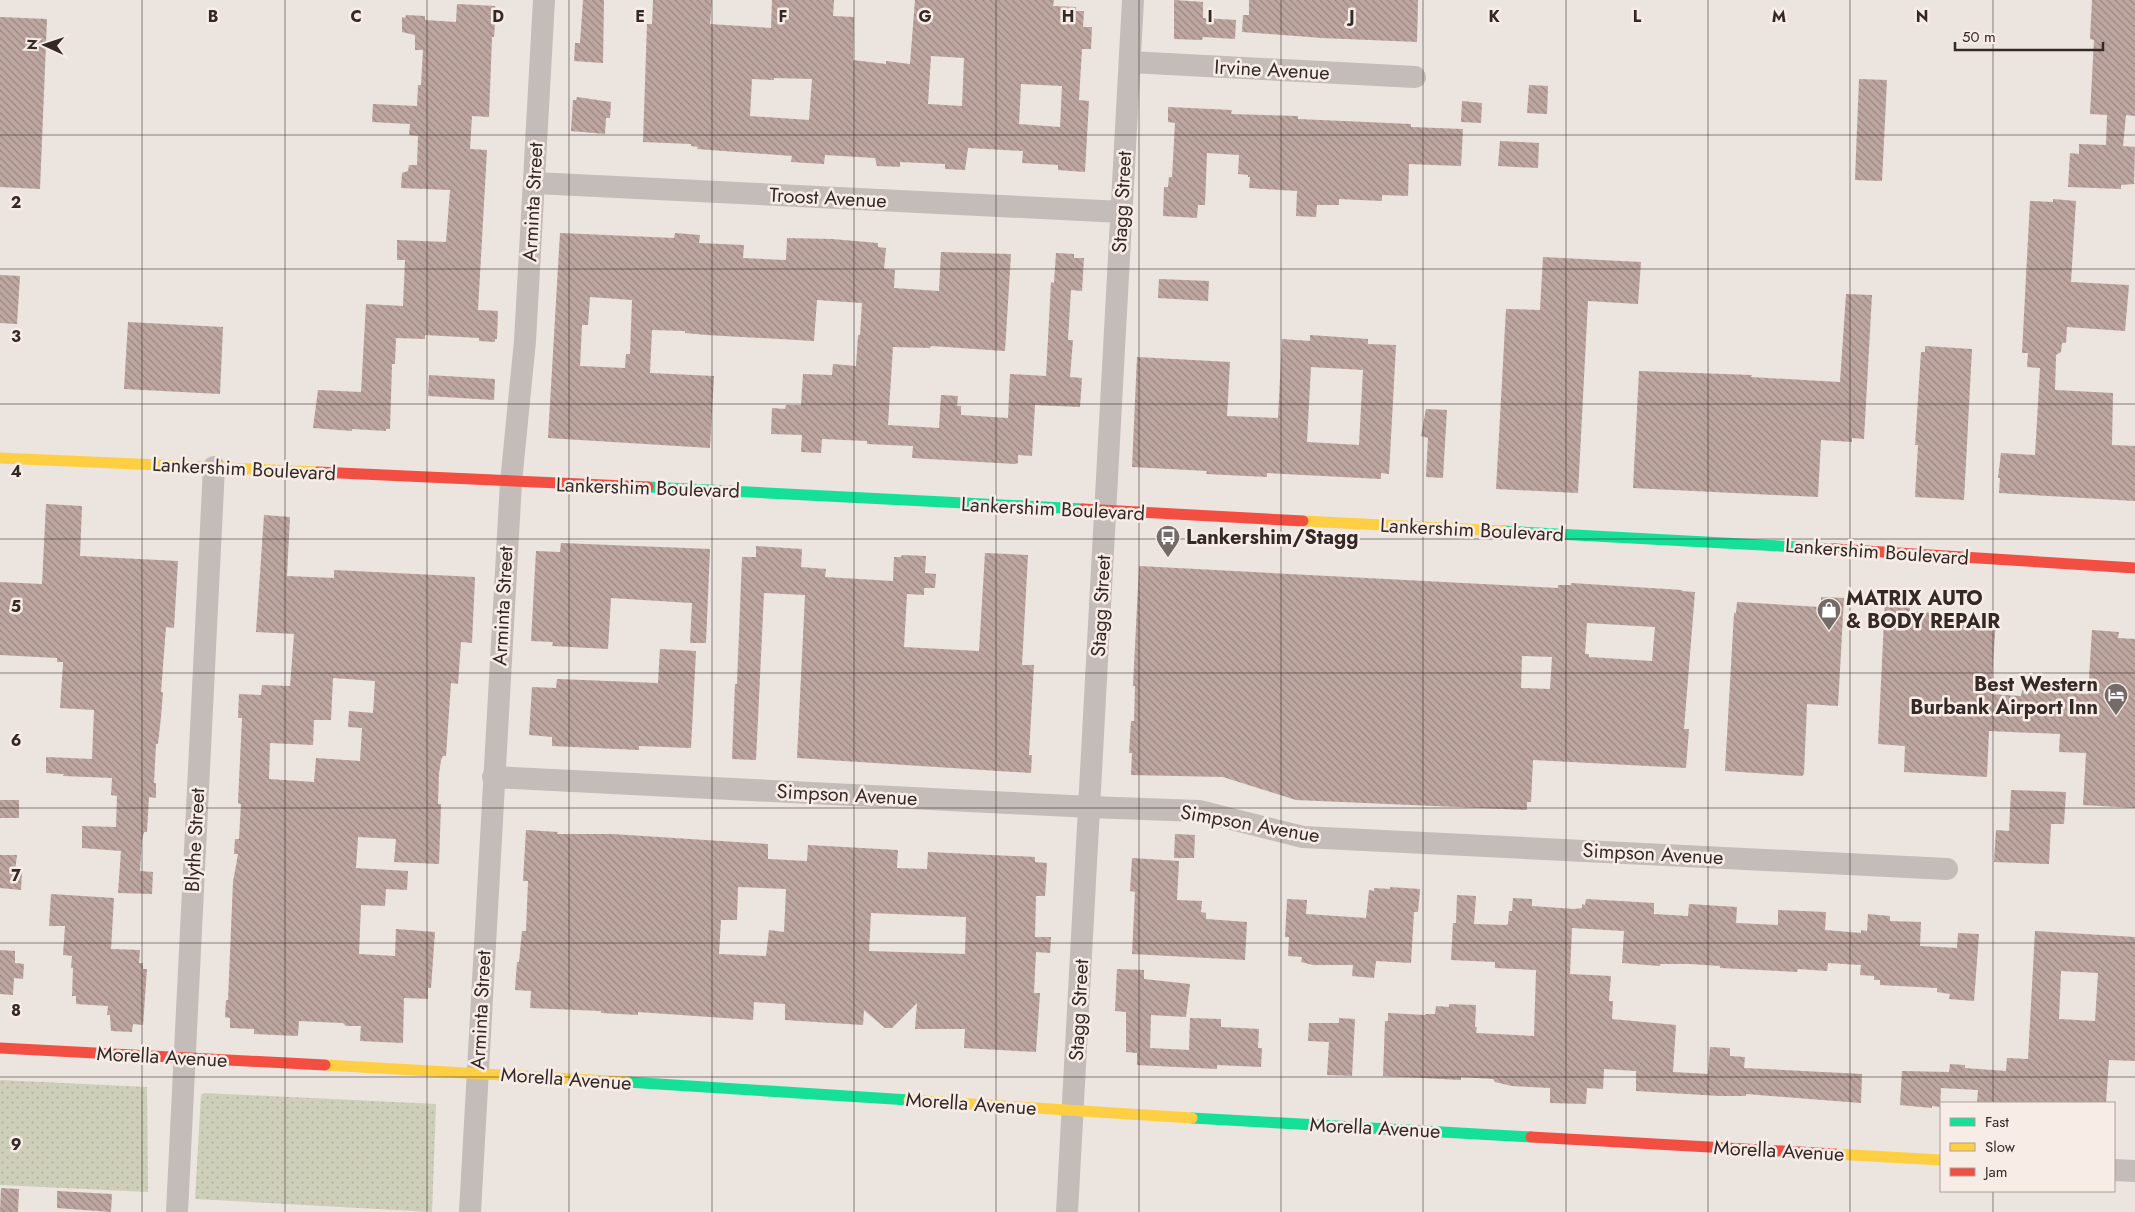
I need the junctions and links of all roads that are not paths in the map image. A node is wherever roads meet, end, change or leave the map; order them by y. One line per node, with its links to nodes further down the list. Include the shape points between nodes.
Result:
1 (544, 0): 5 (street, Arminta Street)
2 (1133, 0): 3 (street, Stagg Street)
3 (1130, 62): 4 (street, Irvine Avenue); 6 (street, Stagg Street)
4 (1415, 77)
5 (535, 183): 6 (street, Troost Avenue); 9 (street, Arminta Street, via 525,341)
6 (1122, 212): 10 (street, Stagg Street)
7 (0, 458): 8 (main road, Lankershim Boulevard)
8 (214, 467): 9 (main road, Lankershim Boulevard); 16 (street, Blythe Street)
9 (511, 482): 10 (main road, Lankershim Boulevard); 12 (street, Arminta Street)
10 (1106, 511): 11 (main road, Lankershim Boulevard, via 1823,548); 13 (street, Stagg Street)
11 (2135, 568)
12 (493, 777): 13 (street, Simpson Avenue); 17 (street, Arminta Street)
13 (1090, 808): 14 (street, Simpson Avenue, via 1199,811 1303,837); 18 (street, Stagg Street)
14 (1947, 869)
15 (0, 1048): 16 (main road, Morella Avenue)
16 (185, 1059): 17 (main road, Morella Avenue); 22 (street, Blythe Street)
17 (478, 1073): 18 (main road, Morella Avenue); 23 (street, Arminta Street)
18 (1074, 1111): 19 (main road, Morella Avenue); 24 (street, Stagg Street)
19 (1940, 1160)
20 (2115, 1170): 21 (street)
21 (2135, 1171)
22 (176, 1212)
23 (470, 1212)
24 (1067, 1212)

